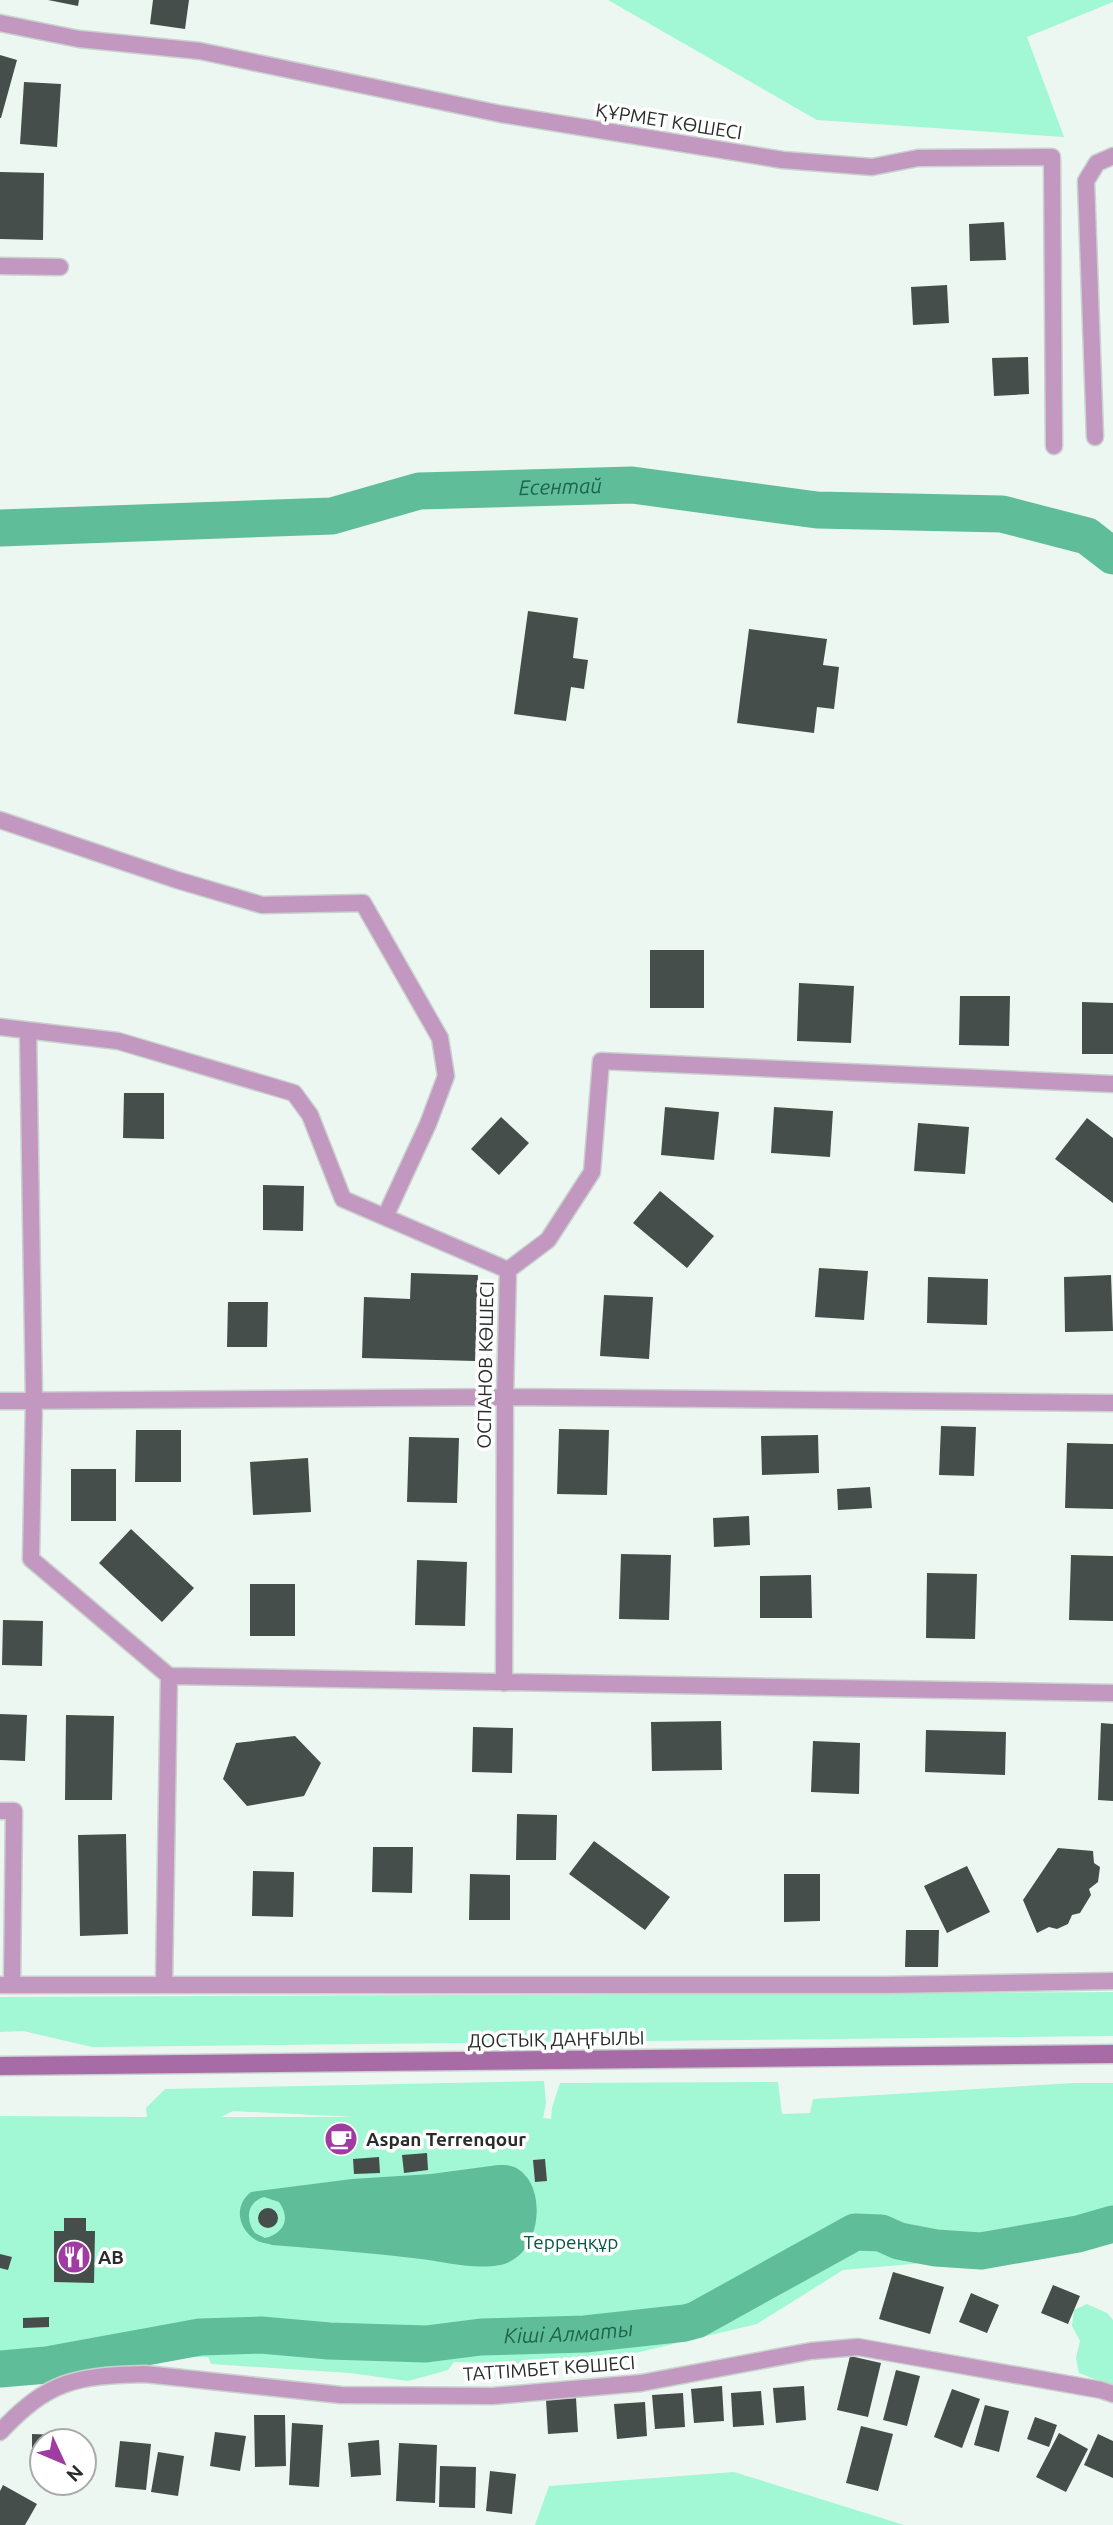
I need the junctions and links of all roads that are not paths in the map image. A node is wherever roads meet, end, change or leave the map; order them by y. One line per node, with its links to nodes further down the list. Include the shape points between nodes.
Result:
1 (0, 23): 6 (street, ҚҰРМЕТ КӨШЕСІ, via 79,39 210,53 501,114 783,159 872,167 918,159 1052,157)
2 (1113, 156): 5 (street, via 1097,163 1086,181)
3 (0, 267): 4 (street)
4 (60, 267)
5 (1095, 437)
6 (1054, 446)
7 (0, 820): 11 (street, via 262,905 363,903 440,1038 446,1076)
8 (0, 1027): 9 (street, ОСПАНОВ КӨШЕСІ)
9 (28, 1031): 11 (street, ОСПАНОВ КӨШЕСІ, via 118,1041 294,1093 310,1115 343,1199); 14 (street)
10 (1113, 1084): 12 (street, via 601,1061 592,1172 548,1240)
11 (385, 1217): 12 (street, ОСПАНОВ КӨШЕСІ)
12 (508, 1270): 13 (street, ОСПАНОВ КӨШЕСІ)
13 (505, 1397): 14 (street); 16 (street); 18 (street, ОСПАНОВ КӨШЕСІ)
14 (34, 1400): 15 (street); 17 (street, via 31,1559)
15 (0, 1401)
16 (1113, 1403)
17 (169, 1676): 18 (street); 22 (street)
18 (504, 1683): 19 (street)
19 (1113, 1693)
20 (0, 1811): 23 (street, via 14,1811)
21 (1113, 1981): 22 (street, via 884,1986)
22 (164, 1984): 23 (street)
23 (6, 1985)
24 (1113, 2054): 25 (main road, ДОСТЫҚ ДАҢҒЫЛЫ)
25 (0, 2066)
26 (1113, 2394): 27 (street, ТАТТІМБЕТ КӨШЕСІ, via 858,2347 811,2351 641,2383 493,2396 341,2395 117,2375 50,2389 23,2407)
27 (0, 2432)

